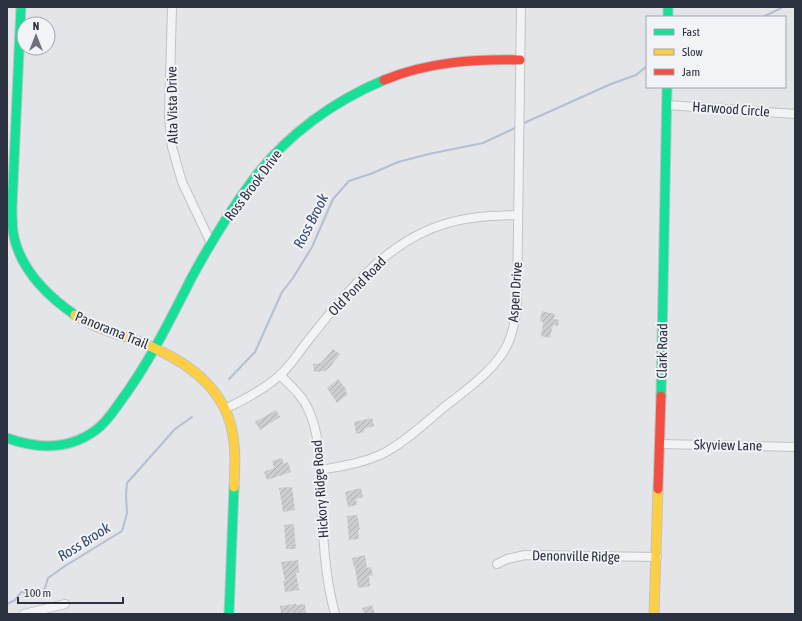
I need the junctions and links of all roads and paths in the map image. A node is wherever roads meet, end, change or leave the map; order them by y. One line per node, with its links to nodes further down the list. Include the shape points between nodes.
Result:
1 (21, 7): 10 (street, Panorama Trail, via 12,207 17,248 33,278 75,316)
2 (172, 7): 9 (street, Alta Vista Drive, via 169,116 172,147 182,182)
3 (521, 7): 4 (street, Aspen Drive)
4 (520, 60): 8 (street, Aspen Drive); 9 (street, Ross Brook Drive, via 488,59 420,68 381,81 346,98 307,125 278,151 244,193)
5 (667, 88): 6 (street, Clark Road)
6 (666, 105): 7 (street, Harwood Circle); 14 (street, Clark Road)
7 (795, 114)
8 (517, 215): 11 (street, Old Pond Road, via 484,216 447,223 423,232 391,250 365,273); 16 (street, Aspen Drive, via 515,322 502,353 485,374 391,449 359,463)
9 (211, 242): 10 (street, Ross Brook Drive)
10 (156, 347): 12 (street, Panorama Trail, via 198,375); 13 (street, Ross Brook Drive, via 145,367 105,422 82,439 55,447 32,446)
11 (280, 375): 12 (street, Old Pond Road, via 255,393); 16 (street, Hickory Ridge Road, via 295,389 308,409 314,428)
12 (225, 409): 21 (street, Panorama Trail, via 232,432 235,456)
13 (7, 438)
14 (660, 444): 15 (street, Skyview Lane); 17 (street, Clark Road)
15 (795, 446)
16 (320, 470): 22 (street, Hickory Ridge Road, via 325,564)
17 (657, 557): 18 (street, Denonville Ridge, via 524,555); 23 (street, Clark Road)
18 (497, 564)
19 (65, 604): 20 (street)
20 (24, 614)
21 (229, 614)
22 (335, 614)
23 (654, 614)

